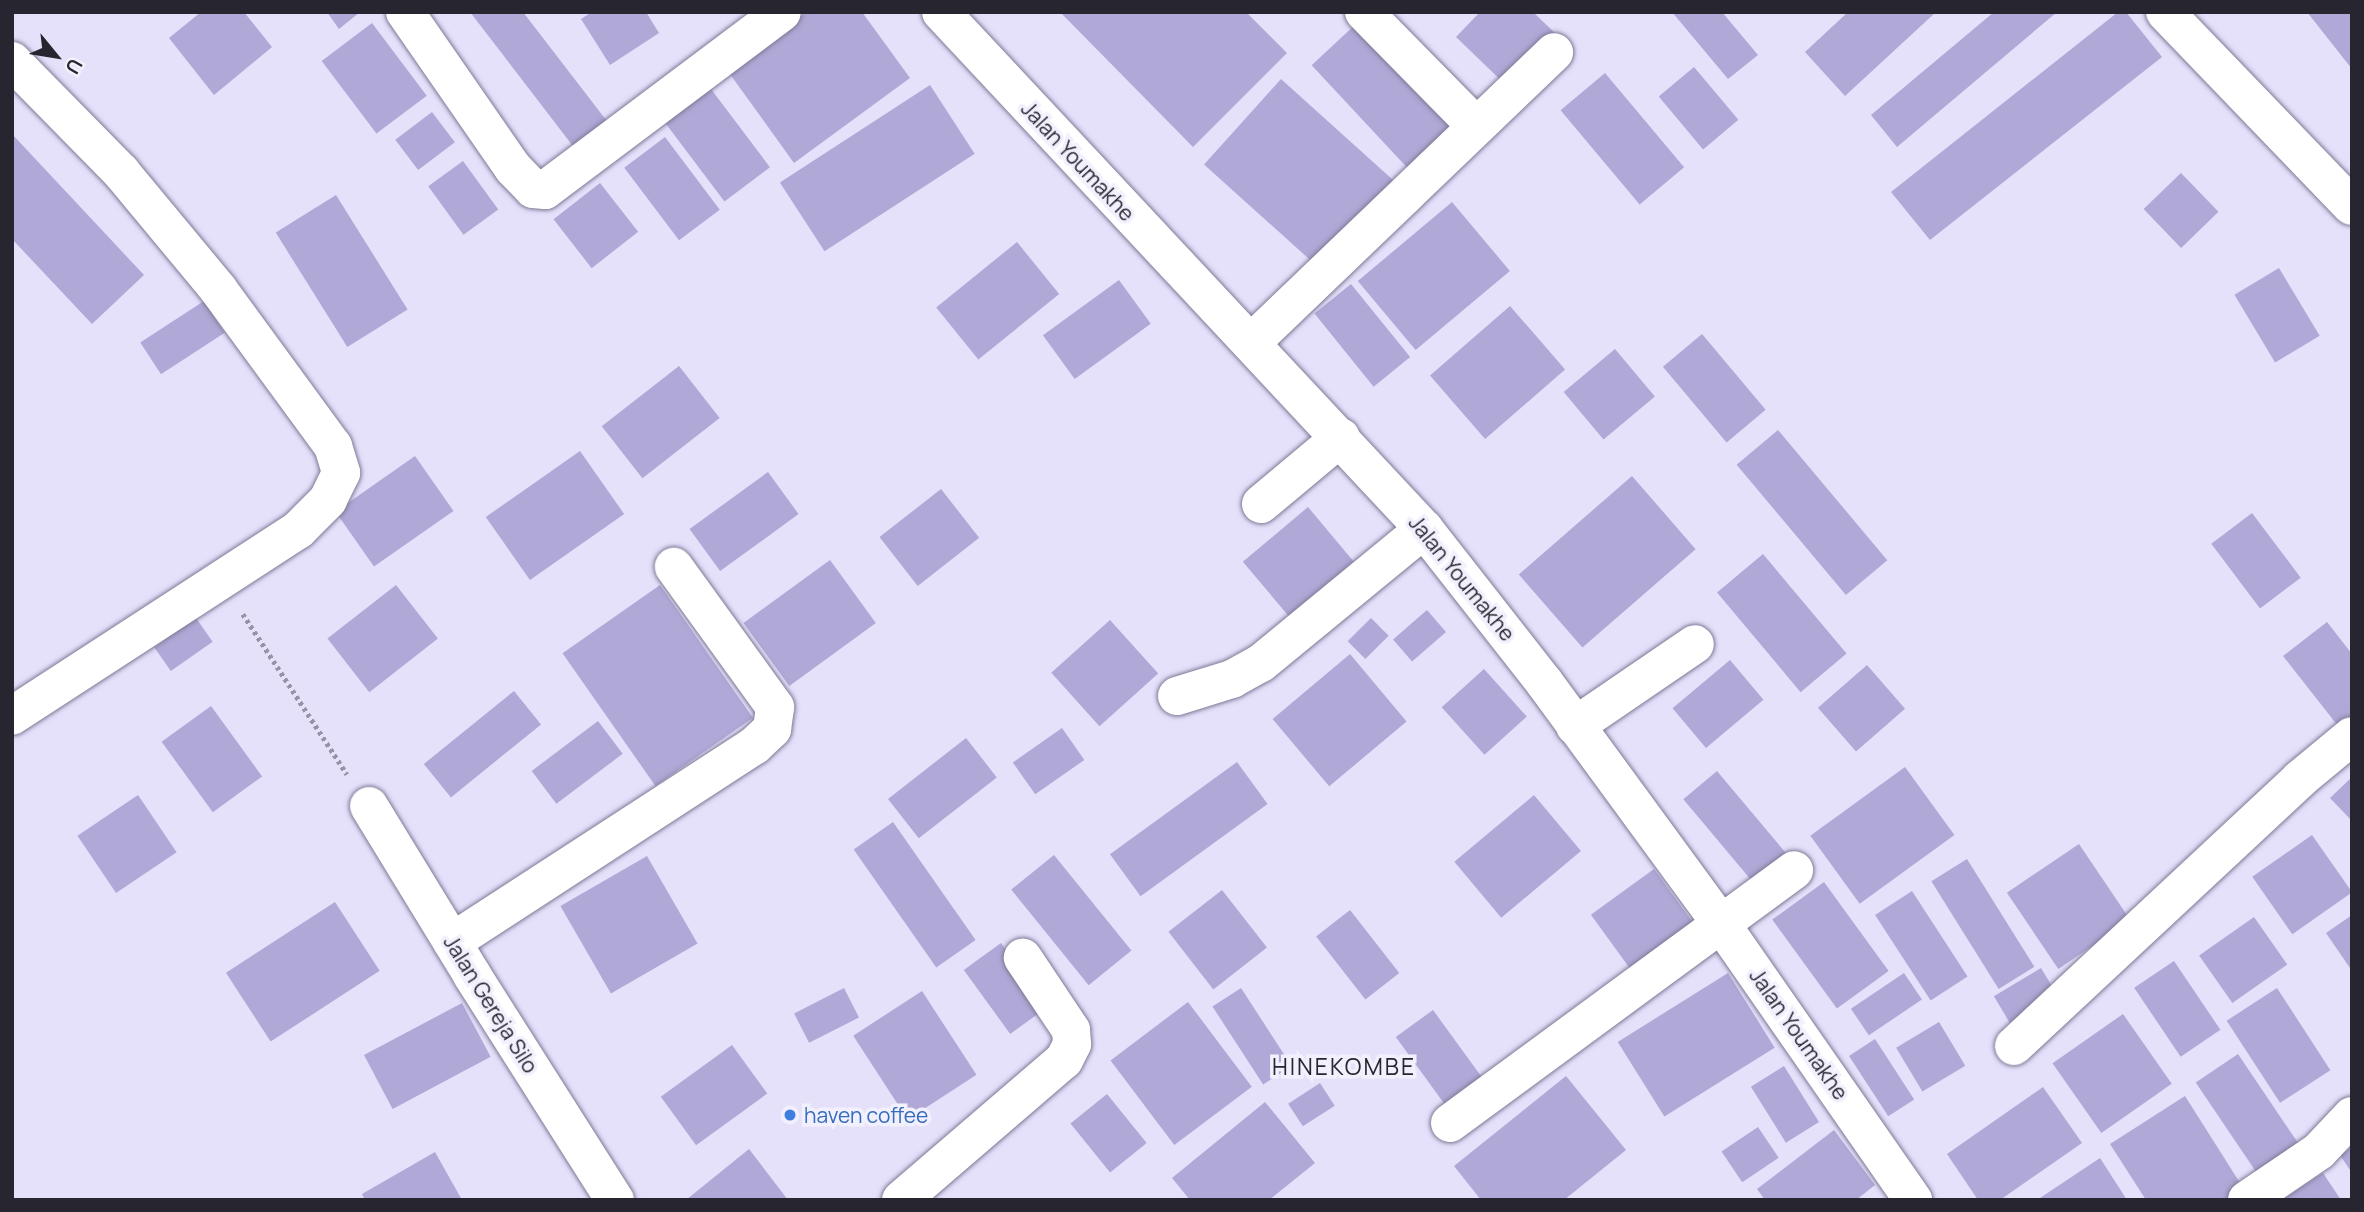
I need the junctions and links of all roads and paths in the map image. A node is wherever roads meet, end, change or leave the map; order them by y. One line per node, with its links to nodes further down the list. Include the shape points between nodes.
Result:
1 (405, 12): 2 (street, via 513,168 533,189 545,190)
2 (782, 12)
3 (941, 12): 10 (street, Jalan Youmakhe)
4 (1364, 12): 8 (street)
5 (2165, 12): 9 (street)
6 (1554, 52): 8 (street)
7 (12, 61): 15 (street, via 121,172 201,268 333,446 341,473 328,500 298,530)
8 (1476, 126): 10 (street)
9 (2352, 206)
10 (1251, 343): 11 (street, Jalan Youmakhe)
11 (1341, 437): 12 (street); 13 (street, Jalan Youmakhe)
12 (1261, 504)
13 (1424, 529): 17 (street, via 1261,663 1232,679); 19 (street, Jalan Youmakhe)
14 (674, 567): 24 (street, via 775,708 772,729 754,746)
15 (221, 578): 18 (street); 21 (path)
16 (1695, 644): 19 (street)
17 (1177, 696)
18 (12, 716)
19 (1575, 726): 23 (street, Jalan Youmakhe)
20 (2352, 736): 26 (street)
21 (369, 806): 24 (street, Jalan Gereja Silo)
22 (1794, 870): 23 (street)
23 (1722, 925): 28 (street); 31 (street, Jalan Youmakhe)
24 (452, 942): 29 (street, Jalan Gereja Silo)
25 (1023, 958): 30 (street, via 1072,1030 1072,1044 1064,1060)
26 (2014, 1046)
27 (2352, 1116): 32 (street, via 2319,1151)
28 (1450, 1123)
29 (615, 1200)
30 (901, 1200)
31 (1913, 1200)
32 (2247, 1200)

